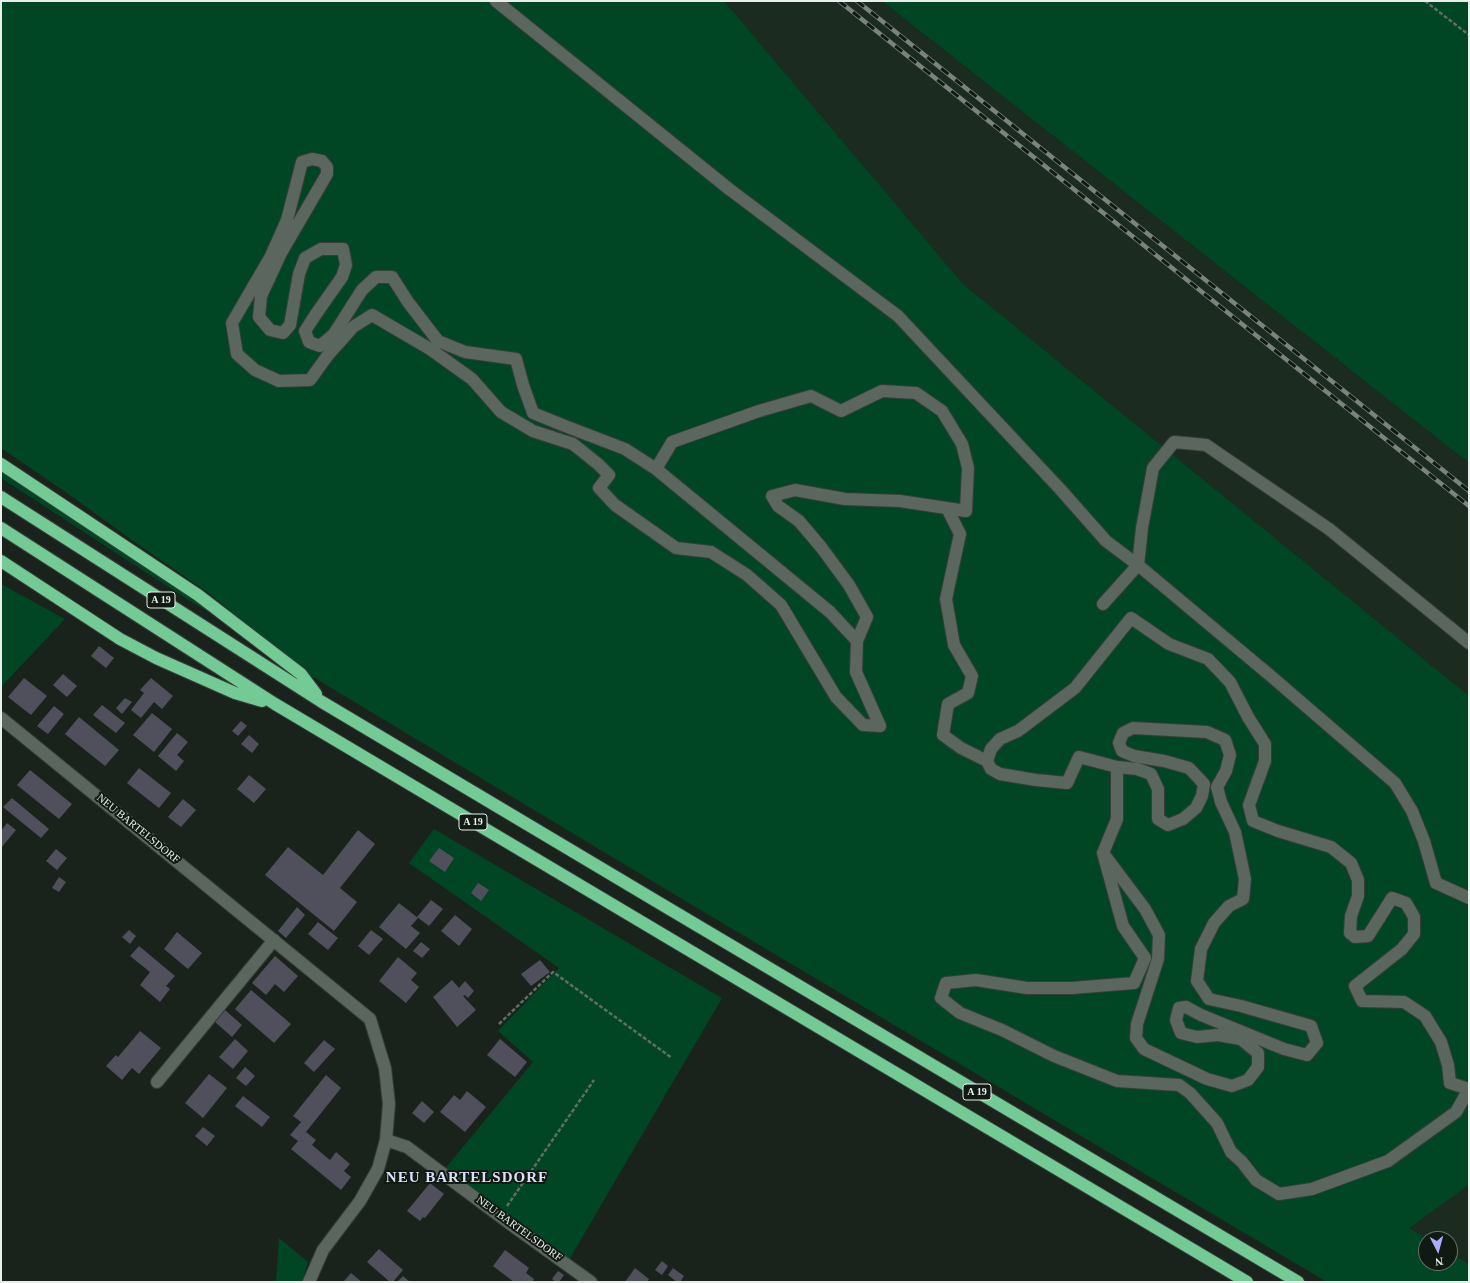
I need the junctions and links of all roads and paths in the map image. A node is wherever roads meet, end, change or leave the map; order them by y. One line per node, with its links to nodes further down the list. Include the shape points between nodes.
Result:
1 (496, 1): 10 (street, via 729,189 898,316 1106,541)
2 (1425, 1): 3 (path)
3 (1469, 36)
4 (1, 464): 14 (highway, via 198,594 301,674)
5 (656, 468): 7 (street, via 672,442 759,411 811,396 841,411 882,391 916,393 942,411 962,444 968,468 966,511); 12 (street, via 830,612); 12 (street, via 625,449 533,413 516,360 465,352 438,341 392,277 376,277 362,290 334,334 320,346 309,342 305,332 342,277 346,265 343,249 321,249 306,258 299,274 290,324 283,333 270,330 259,317 261,296 281,253 327,174 327,167 322,162 312,159 302,162 287,220 271,256 232,323 237,354 255,370 280,381 310,380 353,327 372,316 430,348 472,378 501,412 533,431 573,444 609,475 599,488 615,505 676,548 711,552 747,575 781,605 836,697 863,725 880,726 856,672)
6 (1, 497): 14 (highway, A 19)
7 (947, 508): 12 (street, via 900,501 845,498 795,490 772,496 778,506 799,521 849,584 867,617); 17 (street, via 960,534 946,599 954,645 972,676 968,693 948,704 943,735 961,748)
8 (1, 528): 15 (highway, A 19)
9 (1, 561): 15 (highway, via 120,639 235,693)
10 (1138, 565): 11 (street); 13 (street, via 1153,468 1174,442 1206,445 1329,529); 20 (street, via 1395,783 1412,810 1436,883)
11 (1103, 604)
12 (856, 641)
13 (1469, 643)
14 (322, 702): 32 (highway, A 19)
15 (274, 704): 31 (highway, A 19)
16 (1, 718): 21 (street, NEU BARTELSDORF)
17 (987, 761): 18 (street, via 991,769 1000,774 1067,782 1079,757); 26 (street, via 991,749 1000,738 1018,730 1075,688 1131,618 1169,644 1208,659 1230,682 1265,744 1265,761 1249,805 1253,821 1331,847 1351,863 1358,880 1358,896 1351,916 1350,933 1355,937 1368,936 1392,898 1406,903 1414,917 1414,934 1402,948 1355,986 1362,1001 1404,1002 1424,1016 1441,1042 1450,1083)
18 (1117, 767): 19 (street, via 1117,819); 19 (street, via 1137,769 1151,774 1158,789 1158,819 1168,825 1183,819 1196,808 1204,784 1189,768 1122,751 1119,743 1124,733 1133,728 1206,732 1225,740 1230,755 1217,787 1220,802 1234,832 1245,879 1243,899 1229,906 1214,923 1201,949 1197,980 1210,999 1311,1026 1317,1043 1307,1055 1284,1049 1186,1007 1179,1008 1176,1020 1180,1033 1197,1037 1218,1035 1241,1039 1258,1053 1258,1067 1248,1080 1232,1086 1207,1079 1144,1049 1136,1038 1137,1024 1158,959 1159,935 1145,909)
19 (1103, 853): 26 (street, via 1123,926 1145,958 1134,983 1072,988 1027,988 976,980 946,983 941,998 960,1013 1002,1030 1054,1056 1117,1081 1179,1085 1190,1093 1217,1123 1232,1152 1256,1180 1279,1194 1312,1189 1388,1161 1456,1112)
20 (1469, 898)
21 (274, 940): 25 (street); 27 (street, NEU BARTELSDORF, via 370,1020 385,1068 390,1104)
22 (499, 1024): 23 (path, via 553,972)
23 (672, 1058)
24 (594, 1080): 28 (path)
25 (157, 1082)
26 (1469, 1089)
27 (386, 1140): 28 (street, NEU BARTELSDORF, via 407,1147); 29 (street, NEU BARTELSDORF, via 378,1169 360,1201 323,1250)
28 (500, 1217): 30 (street, NEU BARTELSDORF)
29 (309, 1282)
30 (591, 1282)
31 (1247, 1282)
32 (1298, 1282)

